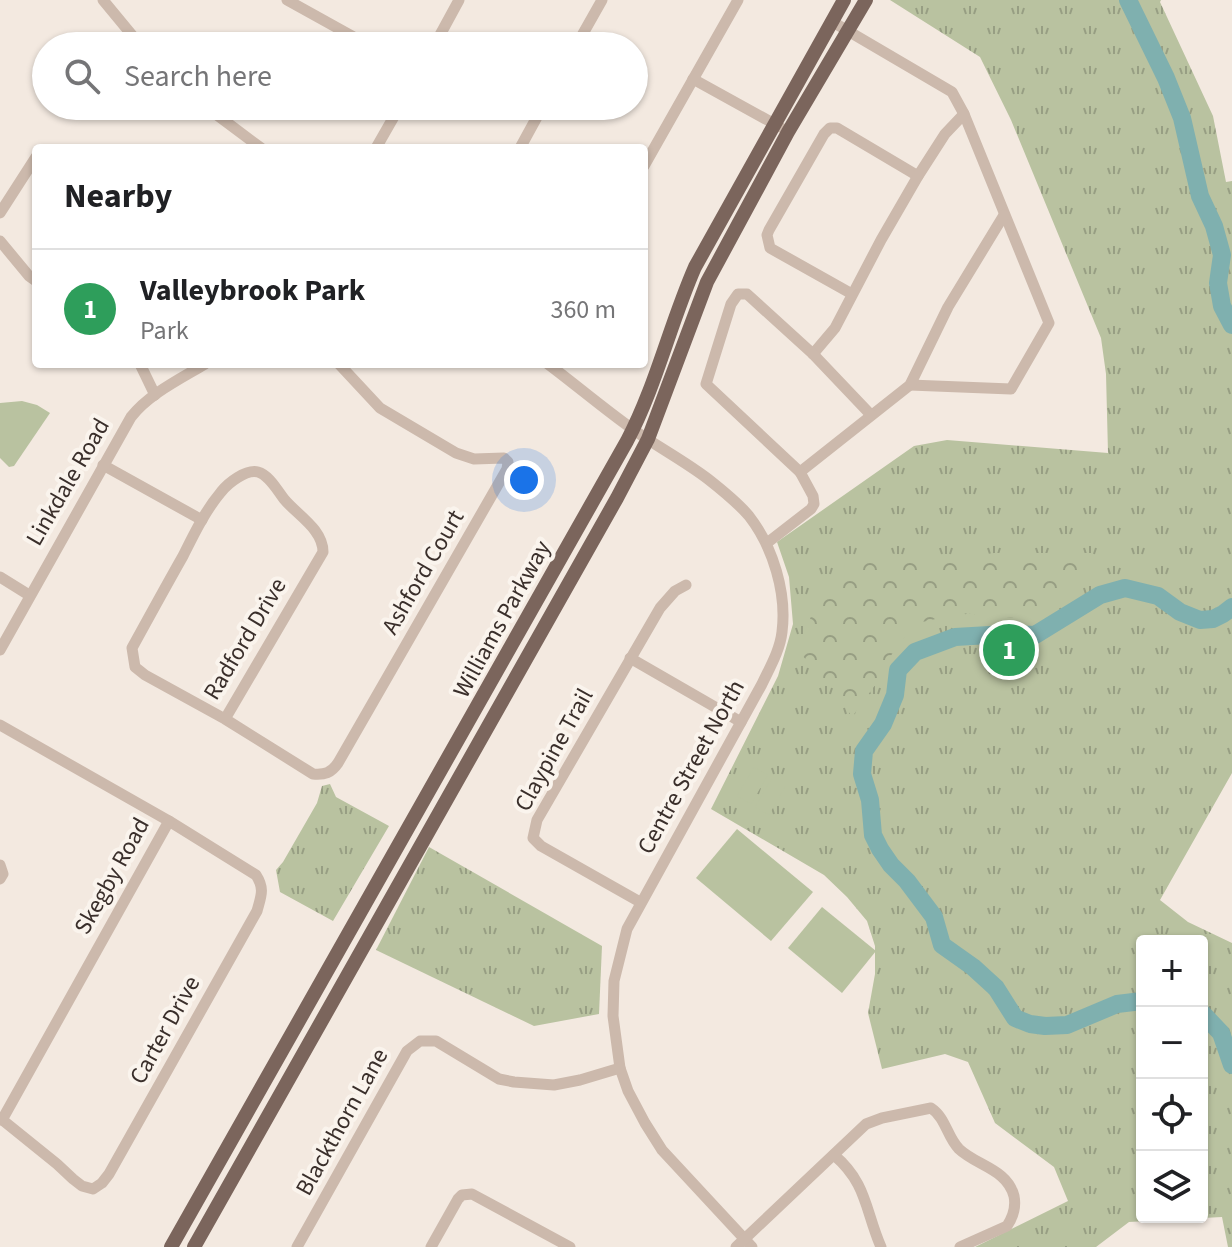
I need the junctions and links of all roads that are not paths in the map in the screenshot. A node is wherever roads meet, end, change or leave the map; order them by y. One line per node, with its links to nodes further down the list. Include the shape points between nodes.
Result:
1 (103, 0): 10 (street)
2 (287, 0): 11 (street)
3 (459, 0): 12 (street)
4 (602, 0): 13 (street)
5 (738, 0): 14 (street)
6 (844, 0): 8 (main road, Williams Parkway)
7 (866, 0): 9 (main road, Williams Parkway)
8 (831, 21): 9 (street); 19 (main road, Williams Parkway)
9 (846, 31): 15 (street, via 952,92); 20 (main road, Williams Parkway)
10 (129, 32)
11 (345, 32)
12 (442, 32)
13 (584, 32)
14 (693, 79): 19 (street); 24 (street)
15 (964, 114): 26 (street); 28 (street)
16 (224, 120): 21 (street)
17 (392, 120): 22 (street)
18 (535, 120): 23 (street)
19 (774, 125): 20 (street); 40 (main road, Williams Parkway, via 695,267)
20 (788, 132): 41 (main road, Williams Parkway, via 707,282)
21 (256, 144)
22 (378, 144)
23 (522, 144)
24 (648, 159)
25 (32, 163): 27 (street)
26 (918, 176): 31 (street); 31 (street, via 830,128 769,230 770,248)
27 (0, 213)
28 (1004, 215): 37 (street, via 948,307); 37 (street, via 1049,323 1011,389)
29 (0, 241): 30 (street)
30 (32, 278)
31 (852, 294): 32 (street, via 835,328)
32 (813, 354): 39 (street); 43 (street, via 747,294 738,294 706,384)
33 (142, 368): 38 (street)
34 (199, 368): 38 (street, Linkdale Road)
35 (343, 368): 51 (street, Ashford Court, via 380,408 456,453 474,459 504,458 507,469 333,770 313,774)
36 (553, 368): 40 (street, Centre Street North)
37 (910, 385): 39 (street)
38 (155, 395): 42 (street, Linkdale Road, via 137,409)
39 (871, 415): 43 (street)
40 (633, 429): 41 (street, Centre Street North); 62 (main road, Williams Parkway)
41 (648, 439): 45 (street, Centre Street North, via 730,498); 63 (main road, Williams Parkway)
42 (103, 465): 44 (street); 48 (street, Linkdale Road)
43 (800, 472): 45 (street, via 814,504)
44 (202, 520): 51 (street, Radford Drive, via 132,648 133,658 145,675); 51 (street, Radford Drive, via 223,489 256,472 323,543 323,552)
45 (767, 543): 52 (street, Centre Street North, via 780,587 782,632)
46 (0, 577): 48 (street)
47 (686, 585): 50 (street, Claypine Trail, via 660,608)
48 (29, 595): 49 (street, Linkdale Road)
49 (0, 650)
50 (630, 658): 52 (street); 57 (street, Claypine Trail, via 537,820 533,838)
51 (225, 719)
52 (741, 722): 57 (street, Centre Street North)
53 (0, 725): 54 (street, Skegby Road)
54 (169, 821): 59 (street, Skegby Road); 59 (street, Carter Drive, via 256,875 262,894 109,1174 93,1189 82,1186)
55 (0, 865): 56 (street)
56 (0, 879)
57 (640, 902): 58 (street, Centre Street North, via 614,981)
58 (620, 1068): 61 (street, Centre Street North, via 662,1150); 64 (street, Blackthorn Lane, via 554,1085 514,1082 499,1079 436,1041 420,1041 407,1051)
59 (1, 1119)
60 (834, 1155): 61 (street); 67 (street, via 866,1197); 68 (street, via 866,1124 935,1110 959,1149 999,1173 1015,1201 1007,1226)
61 (744, 1244)
62 (171, 1247)
63 (194, 1247)
64 (297, 1247)
65 (431, 1247): 66 (street, via 458,1199 472,1194)
66 (570, 1247)
67 (881, 1247)
68 (960, 1247)

